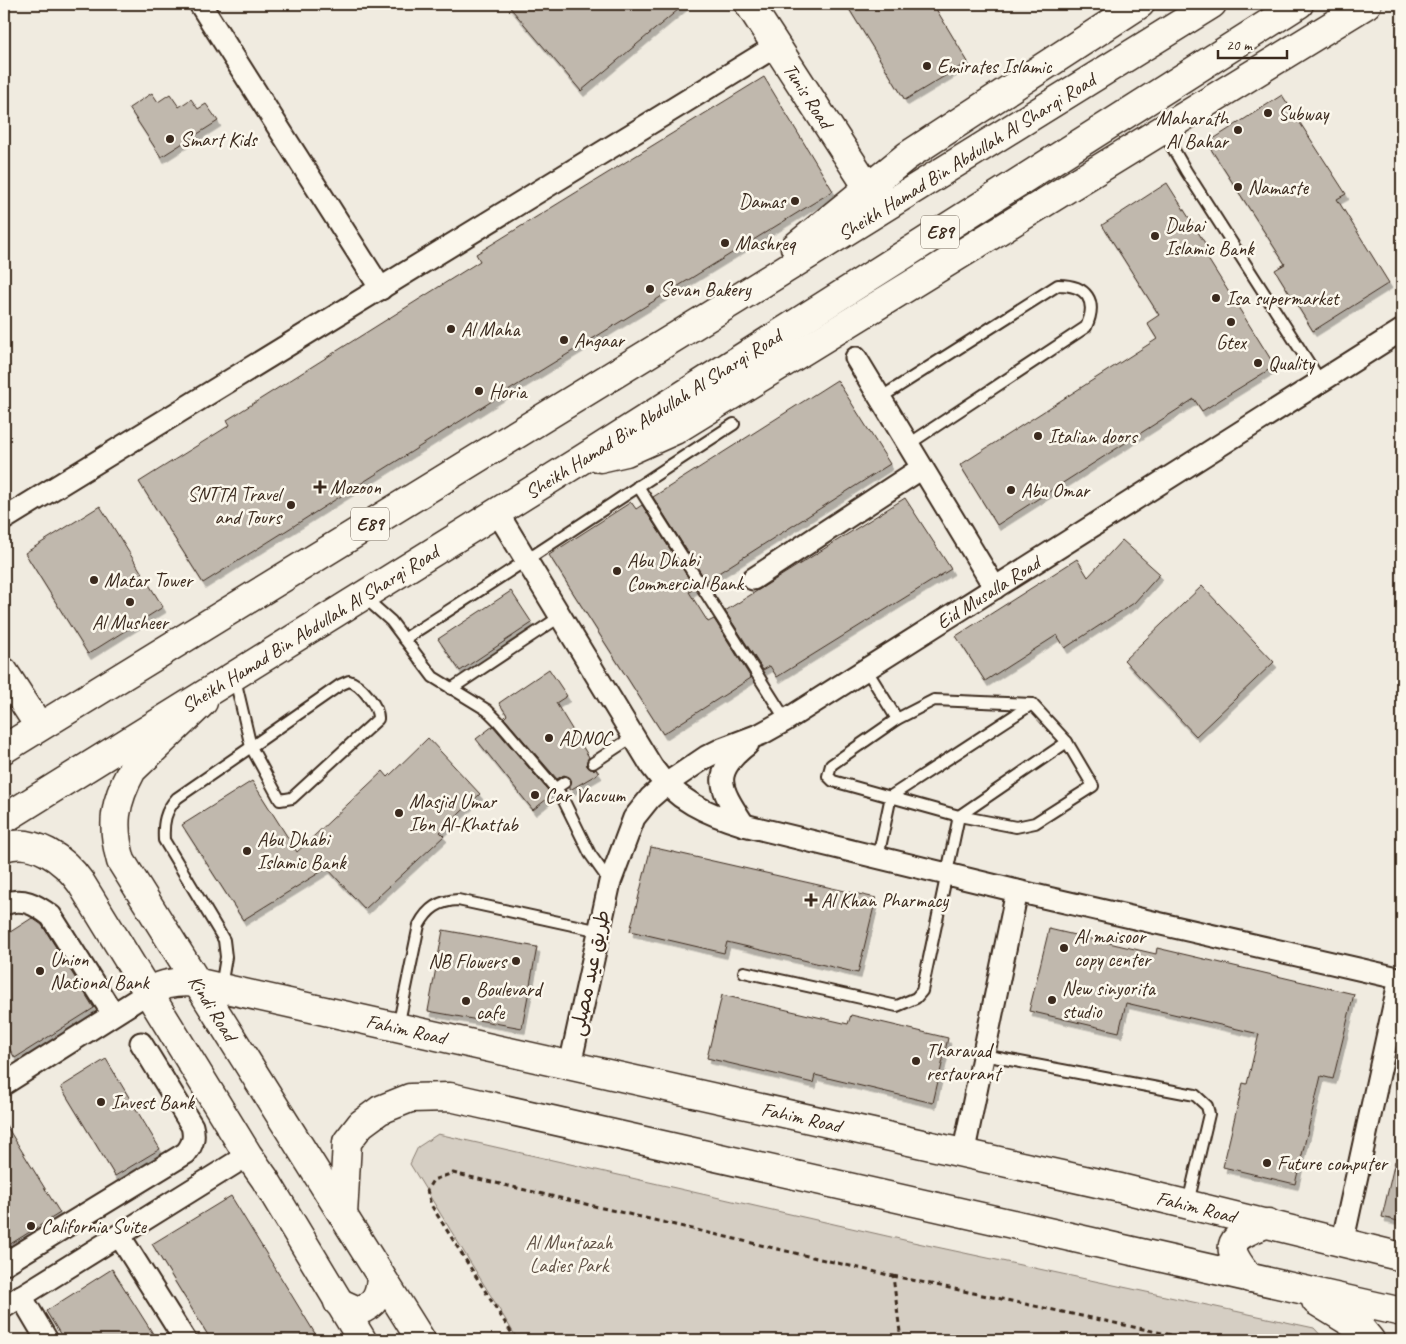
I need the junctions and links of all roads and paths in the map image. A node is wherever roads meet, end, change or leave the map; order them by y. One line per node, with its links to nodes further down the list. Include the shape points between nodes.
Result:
1 (200, 4): 10 (street)
2 (749, 4): 7 (main road, Tunis Road)
3 (1140, 4): 9 (main road, via 942,131)
4 (1212, 4): 11 (main road, Sheikh Hamad Bin Abdullah Al Sharqi Road / E89)
5 (1299, 4): 18 (main road, Sheikh Hamad Bin Abdullah Al Sharqi Road / E89)
6 (1367, 4): 8 (main road)
7 (776, 46): 9 (main road, Tunis Road); 10 (street)
8 (1163, 130): 14 (lane); 18 (main road, via 675,430 626,452)
9 (867, 186): 11 (main road)
10 (381, 289): 22 (street)
11 (736, 299): 36 (main road, Sheikh Hamad Bin Abdullah Al Sharqi Road / E89)
12 (1402, 330): 14 (street, Eid Musalla Road)
13 (856, 358): 15 (street)
14 (1321, 382): 25 (street, Eid Musalla Road)
15 (880, 398): 17 (street); 17 (lane, via 1058,285 1072,285 1084,291 1091,302 1091,315 1086,327)
16 (734, 424): 20 (lane)
17 (909, 444): 19 (street)
18 (581, 460): 21 (main road, Sheikh Hamad Bin Abdullah Al Sharqi Road / E89)
19 (922, 468): 24 (street); 25 (street)
20 (638, 486): 23 (lane); 35 (lane)
21 (497, 512): 23 (street); 26 (main road, Sheikh Hamad Bin Abdullah Al Sharqi Road / E89)
22 (4, 519)
23 (527, 561): 27 (street); 28 (lane)
24 (753, 579)
25 (995, 588): 29 (street, Eid Musalla Road)
26 (363, 596): 28 (lane, via 391,621); 31 (main road, Sheikh Hamad Bin Abdullah Al Sharqi Road / E89)
27 (561, 616): 32 (lane); 38 (street)
28 (404, 639): 32 (lane, via 433,677)
29 (866, 669): 34 (lane); 35 (street, Eid Musalla Road)
30 (6, 679): 36 (main road)
31 (228, 681): 40 (lane); 48 (main road, Sheikh Hamad Bin Abdullah Al Sharqi Road / E89); 59 (main road, Kindi Road, via 132,770 116,810 115,828 122,861)
32 (451, 689): 45 (lane, via 492,715)
33 (1032, 704): 34 (lane, via 934,700); 39 (lane); 46 (lane)
34 (897, 719): 46 (lane, via 828,770 833,781)
35 (786, 720): 37 (street, Eid Musalla Road)
36 (39, 726): 41 (main road, Sheikh Hamad Bin Abdullah Al Sharqi Road / E89)
37 (761, 734): 44 (street, Eid Musalla Road, via 724,748); 49 (street, via 730,758 722,776 724,792)
38 (634, 736): 42 (lane); 44 (street)
39 (1067, 742): 47 (lane); 47 (lane, via 1092,781 1089,791 1027,826 1006,826)
40 (251, 747): 40 (lane, via 277,798 288,800 375,724 378,713 354,682 344,682); 59 (lane, via 177,798 169,808 163,826 164,840 224,940 226,957)
41 (4, 749)
42 (593, 763)
43 (565, 782): 45 (lane)
44 (666, 784): 49 (street, via 702,810); 53 (street, Eid Musalla Road, via 634,818)
45 (556, 788): 53 (lane, via 593,860)
46 (891, 796): 47 (lane); 51 (lane)
47 (959, 816): 52 (lane)
48 (4, 819)
49 (744, 825): 51 (street)
50 (4, 847): 60 (main road, via 29,846 46,851 66,864)
51 (878, 858): 52 (street)
52 (946, 874): 54 (street); 57 (lane, via 922,991 907,1003 897,1006)
53 (610, 882): 56 (street, طريق عيد مصلى)
54 (1016, 891): 58 (street); 64 (street)
55 (4, 904): 61 (street, via 26,901 51,916)
56 (600, 931): 62 (lane, via 458,900 440,903 424,915 419,925); 65 (street, طريق عيد مصلى)
57 (744, 972)
58 (1401, 978): 73 (street)
59 (210, 986): 60 (main road, Fahim Road, via 184,981 156,987); 62 (main road, Fahim Road); 70 (main road, Kindi Road)
60 (149, 992): 61 (street); 67 (main road)
61 (113, 1014): 66 (street)
62 (398, 1027): 65 (main road, Fahim Road)
63 (140, 1043): 75 (street, via 192,1126 194,1140 190,1147 186,1153)
64 (984, 1055): 68 (street); 69 (lane, via 1195,1095 1202,1100 1209,1114)
65 (570, 1065): 68 (main road, Fahim Road)
66 (4, 1084)
67 (248, 1155): 72 (street); 80 (main road)
68 (963, 1155): 69 (main road, Fahim Road)
69 (1188, 1204): 71 (main road, Fahim Road)
70 (343, 1216): 77 (main road, Kindi Road); 78 (main road, via 347,1142 361,1124 380,1110 410,1098 450,1097)
71 (1268, 1223): 73 (main road, Fahim Road); 78 (main road, via 1236,1238 1232,1245 1232,1254)
72 (119, 1235): 79 (street); 83 (street)
73 (1342, 1244): 74 (main road, Fahim Road)
74 (1402, 1257)
75 (4, 1264)
76 (892, 1276): 86 (path, via 453,1173 433,1180 427,1190 431,1205); 87 (path); 88 (path)
77 (381, 1277): 80 (main road, via 376,1300 368,1307 358,1312); 85 (main road, Kindi Road)
78 (1262, 1281): 81 (main road); 89 (main road, via 1314,1299 1360,1328)
79 (12, 1302): 82 (street)
80 (338, 1302): 84 (main road)
81 (1402, 1312)
82 (47, 1340)
83 (185, 1340)
84 (362, 1340)
85 (421, 1340)
86 (516, 1340)
87 (901, 1340)
88 (1195, 1340)
89 (1370, 1340)

